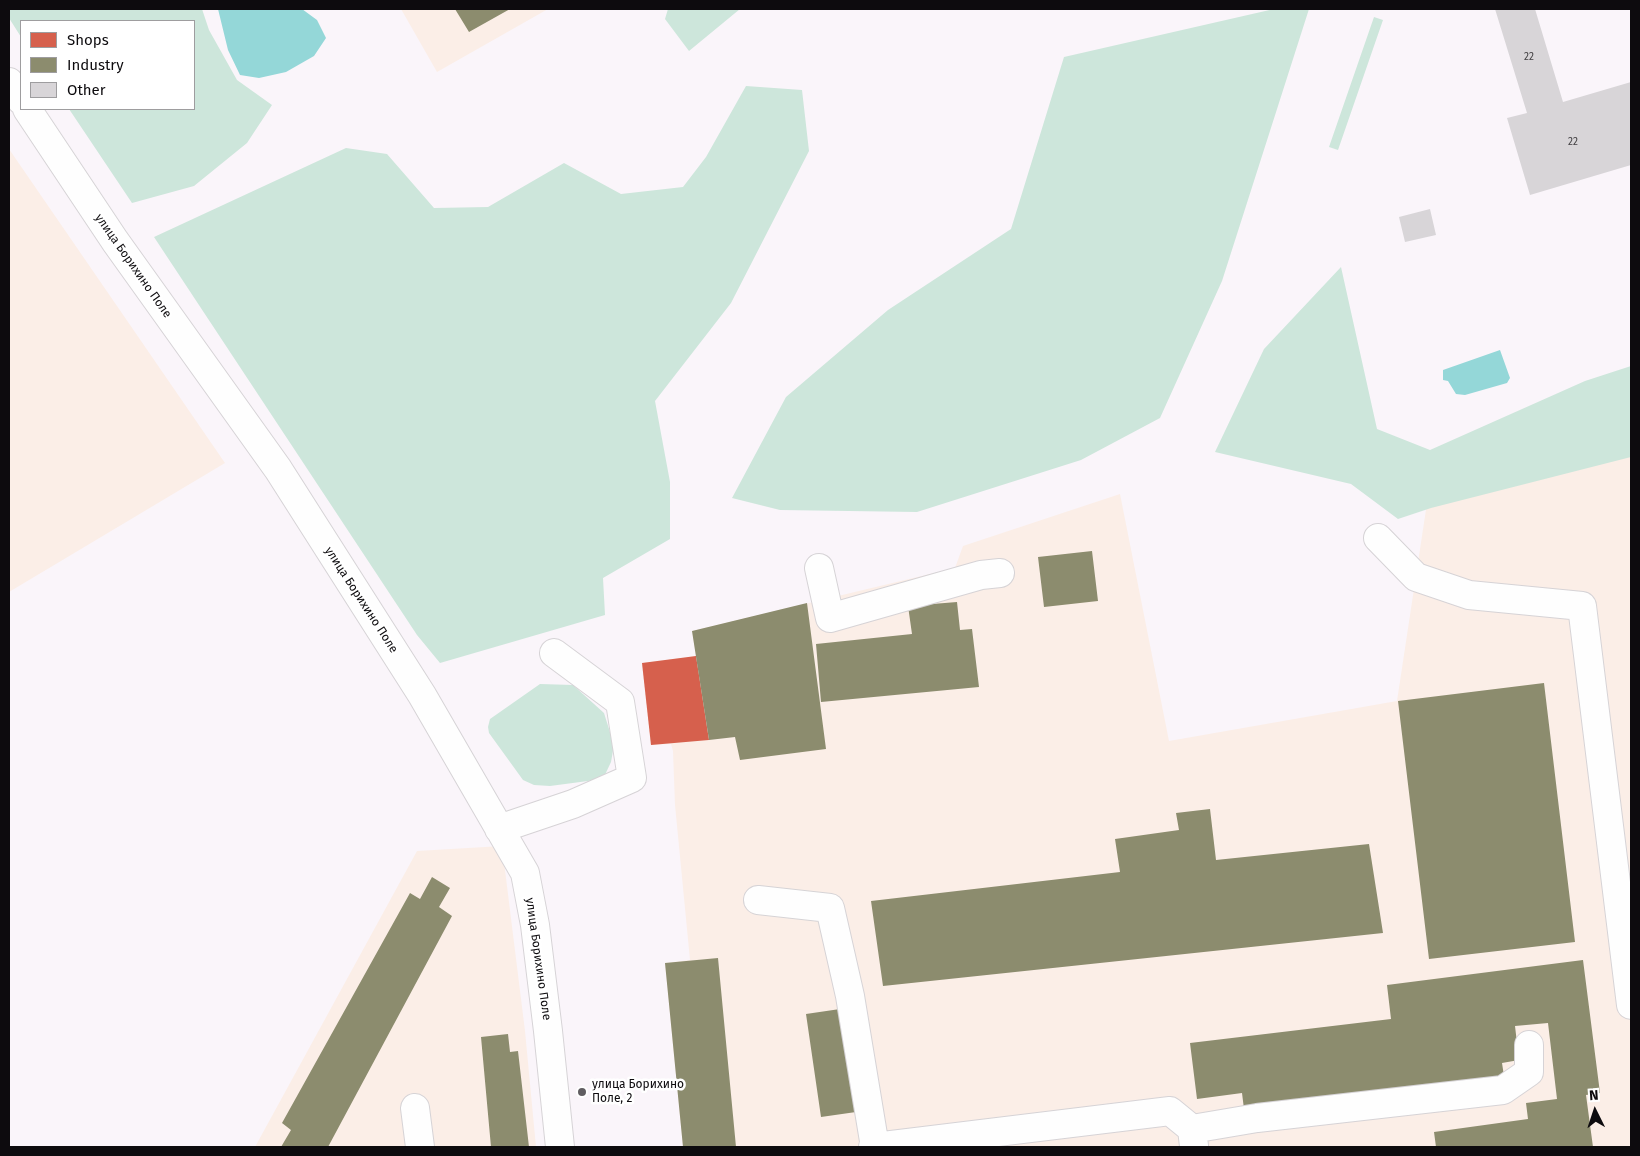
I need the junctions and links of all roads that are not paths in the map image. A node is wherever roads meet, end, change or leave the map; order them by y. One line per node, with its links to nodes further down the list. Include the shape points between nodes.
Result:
1 (9, 82): 2 (street)
2 (20, 98)
3 (28, 110): 8 (street, улица Борихино Поле, via 115,241 278,469 422,695)
4 (1378, 538): 10 (street, via 1416,577 1469,595 1582,606)
5 (819, 568): 6 (street, via 830,618 981,575)
6 (1000, 573)
7 (554, 653): 8 (street, via 620,702 632,778 572,804)
8 (498, 829): 15 (street, улица Борихино Поле, via 525,873 530,895)
9 (758, 900): 16 (street, via 830,908 850,996)
10 (1631, 1005)
11 (1530, 1045): 13 (street, via 1529,1072 1503,1090 1257,1118)
12 (415, 1108): 14 (street)
13 (1193, 1138): 16 (street, via 1170,1111)
14 (420, 1147)
15 (560, 1147)
16 (874, 1147)

